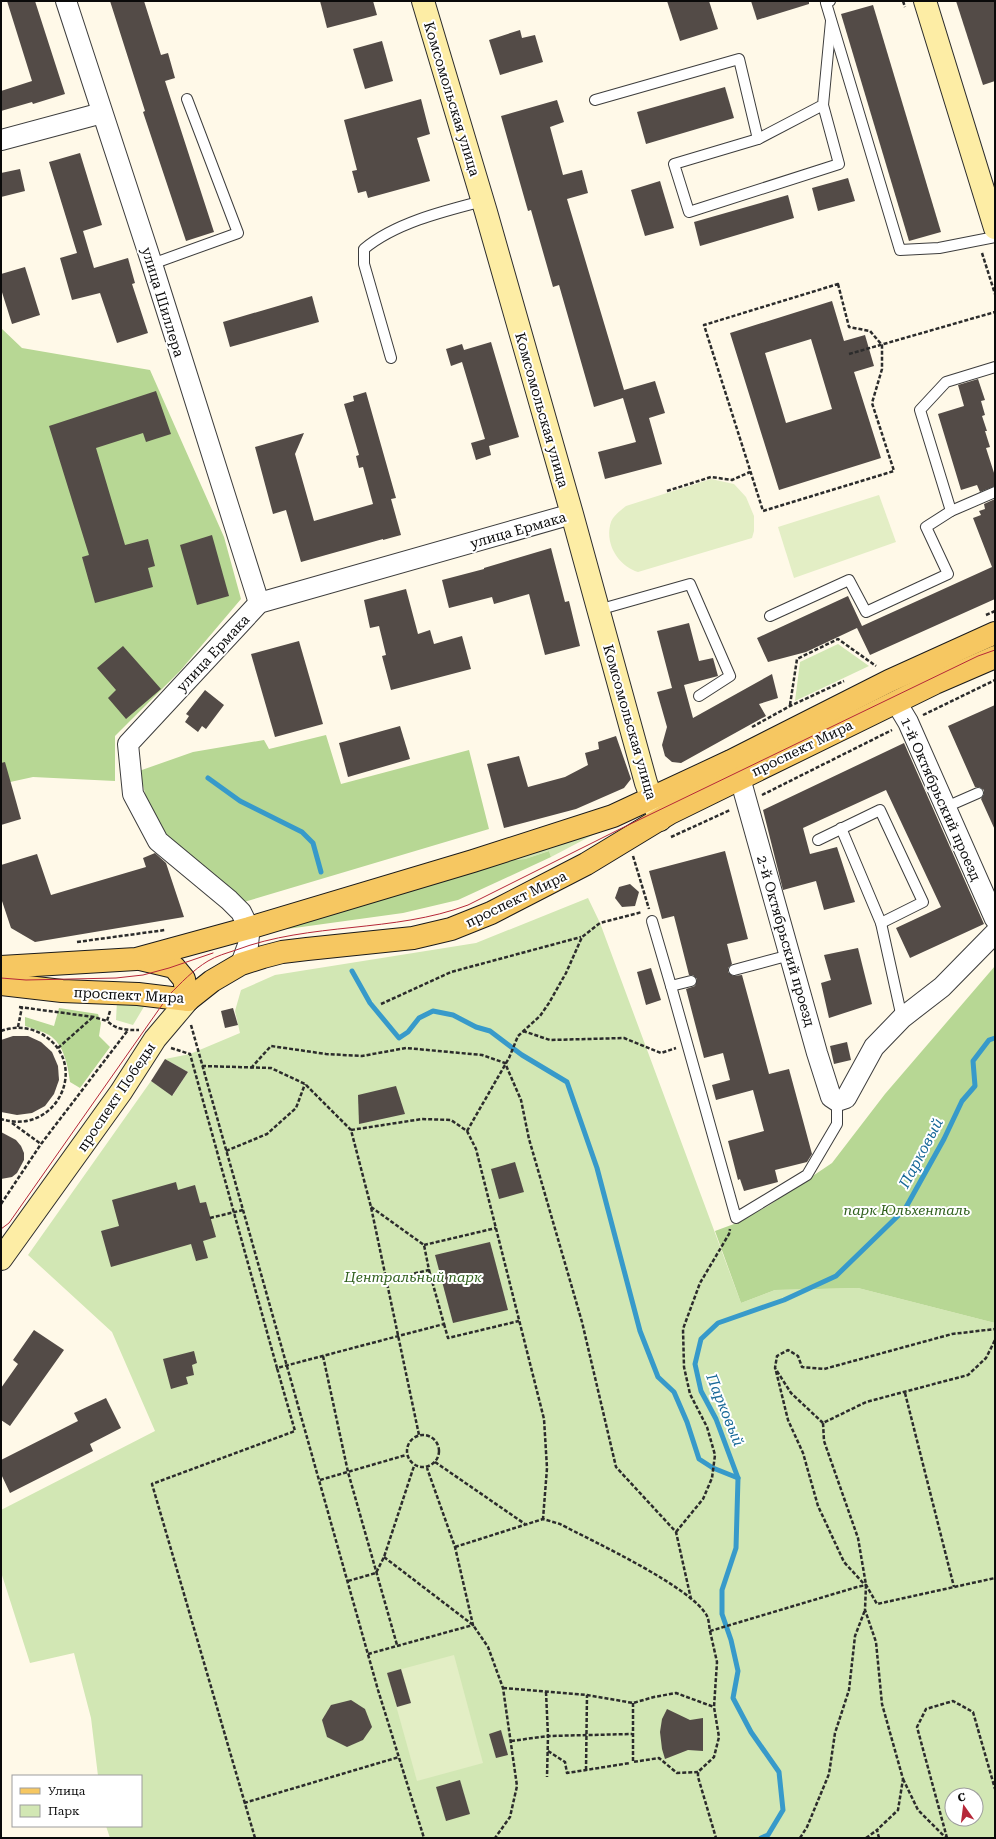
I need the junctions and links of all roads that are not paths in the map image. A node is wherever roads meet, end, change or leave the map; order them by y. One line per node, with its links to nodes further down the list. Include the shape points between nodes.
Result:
1 (66, 1): 9 (street, улица Шиллера)
2 (423, 1): 12 (main road, Комсомольская улица)
3 (830, 1): 5 (lane, via 826,3)
4 (925, 1): 13 (main road)
5 (831, 21): 8 (lane); 13 (lane, via 900,250 939,248)
6 (187, 99): 14 (lane, via 238,233)
7 (595, 100): 10 (lane, via 739,59)
8 (823, 105): 10 (lane); 10 (lane, via 839,164 689,212 674,164)
9 (102, 113): 11 (street); 14 (street, улица Шиллера)
10 (758, 139)
11 (1, 140)
12 (483, 201): 15 (lane, via 392,231 377,238 364,249 364,264); 19 (main road, Комсомольская улица)
13 (994, 224)
14 (152, 264): 20 (street, улица Шиллера)
15 (391, 358)
16 (995, 367): 18 (lane, via 946,382 920,410)
17 (995, 492): 18 (lane)
18 (951, 511): 22 (lane, via 926,527 948,574 866,612 849,580)
19 (572, 514): 20 (street, улица Ермака); 21 (main road, Комсомольская улица)
20 (260, 603): 37 (street, улица Ермака, via 128,744 133,794 158,841 229,900 241,912)
21 (598, 610): 25 (lane, via 690,584 730,676); 29 (main road, Комсомольская улица)
22 (770, 616)
23 (988, 625): 29 (main road, проспект Мира, via 889,681)
24 (995, 657): 26 (main road, проспект Мира)
25 (699, 696)
26 (896, 702): 27 (main road, проспект Мира); 30 (street, 1-й Октябрьский проезд, via 908,722)
27 (740, 778): 31 (main road, проспект Мира); 39 (street, 2-й Октябрьский проезд)
28 (978, 793): 30 (lane)
29 (652, 799): 31 (main road, Комсомольская улица); 37 (main road, проспект Мира, via 613,816 473,861)
30 (946, 807): 34 (street, 1-й Октябрьский проезд)
31 (660, 820): 41 (main road, проспект Мира, via 586,864 491,913 451,929 413,938 282,952)
32 (841, 828): 33 (lane); 36 (lane); 36 (lane, via 880,810 923,902)
33 (818, 840)
34 (995, 919)
35 (652, 921): 46 (lane)
36 (881, 923): 48 (lane)
37 (249, 928): 40 (main road, проспект Мира); 41 (street, via 248,945)
38 (995, 934): 48 (street, via 942,987)
39 (790, 955): 43 (lane); 49 (street, 2-й Октябрьский проезд, via 831,1097)
40 (136, 959): 42 (main road, проспект Мира); 47 (main road, via 174,966 184,979)
41 (241, 964): 47 (main road, проспект Мира, via 212,981)
42 (1, 967)
43 (734, 970)
44 (691, 981): 46 (lane)
45 (1, 984): 47 (main road, проспект Мира)
46 (671, 986): 49 (lane, via 736,1218 807,1175 837,1124)
47 (188, 1000): 50 (main road, проспект Победы, via 155,1039 121,1092)
48 (902, 1018): 49 (street, via 874,1047 846,1098)
49 (837, 1101)
50 (1, 1259)

